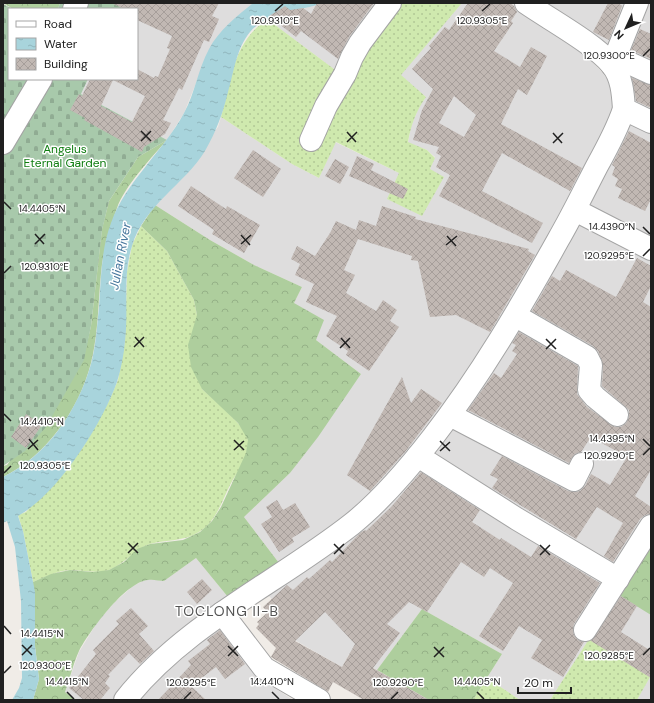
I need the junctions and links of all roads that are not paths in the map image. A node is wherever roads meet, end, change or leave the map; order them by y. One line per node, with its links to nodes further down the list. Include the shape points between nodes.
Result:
1 (390, 3): 9 (street, via 357,47)
2 (526, 3): 4 (street)
3 (637, 3): 4 (street)
4 (614, 61): 5 (street); 7 (street, via 623,94)
5 (651, 73)
6 (40, 80): 10 (street)
7 (624, 109): 8 (street); 11 (street, via 619,125)
8 (651, 122)
9 (311, 140)
10 (3, 143)
11 (575, 210): 12 (street); 13 (street)
12 (651, 249)
13 (516, 316): 14 (street); 15 (street, via 587,357 591,365 589,390)
14 (450, 414): 16 (street); 17 (street, via 574,480)
15 (617, 415)
16 (418, 456): 19 (street); 20 (street, via 398,480 354,523)
17 (582, 464)
18 (651, 526): 19 (street)
19 (618, 579): 21 (street)
20 (222, 613): 22 (street, via 161,660); 23 (street, via 264,668)
21 (585, 630)
22 (125, 700)
23 (319, 700)

